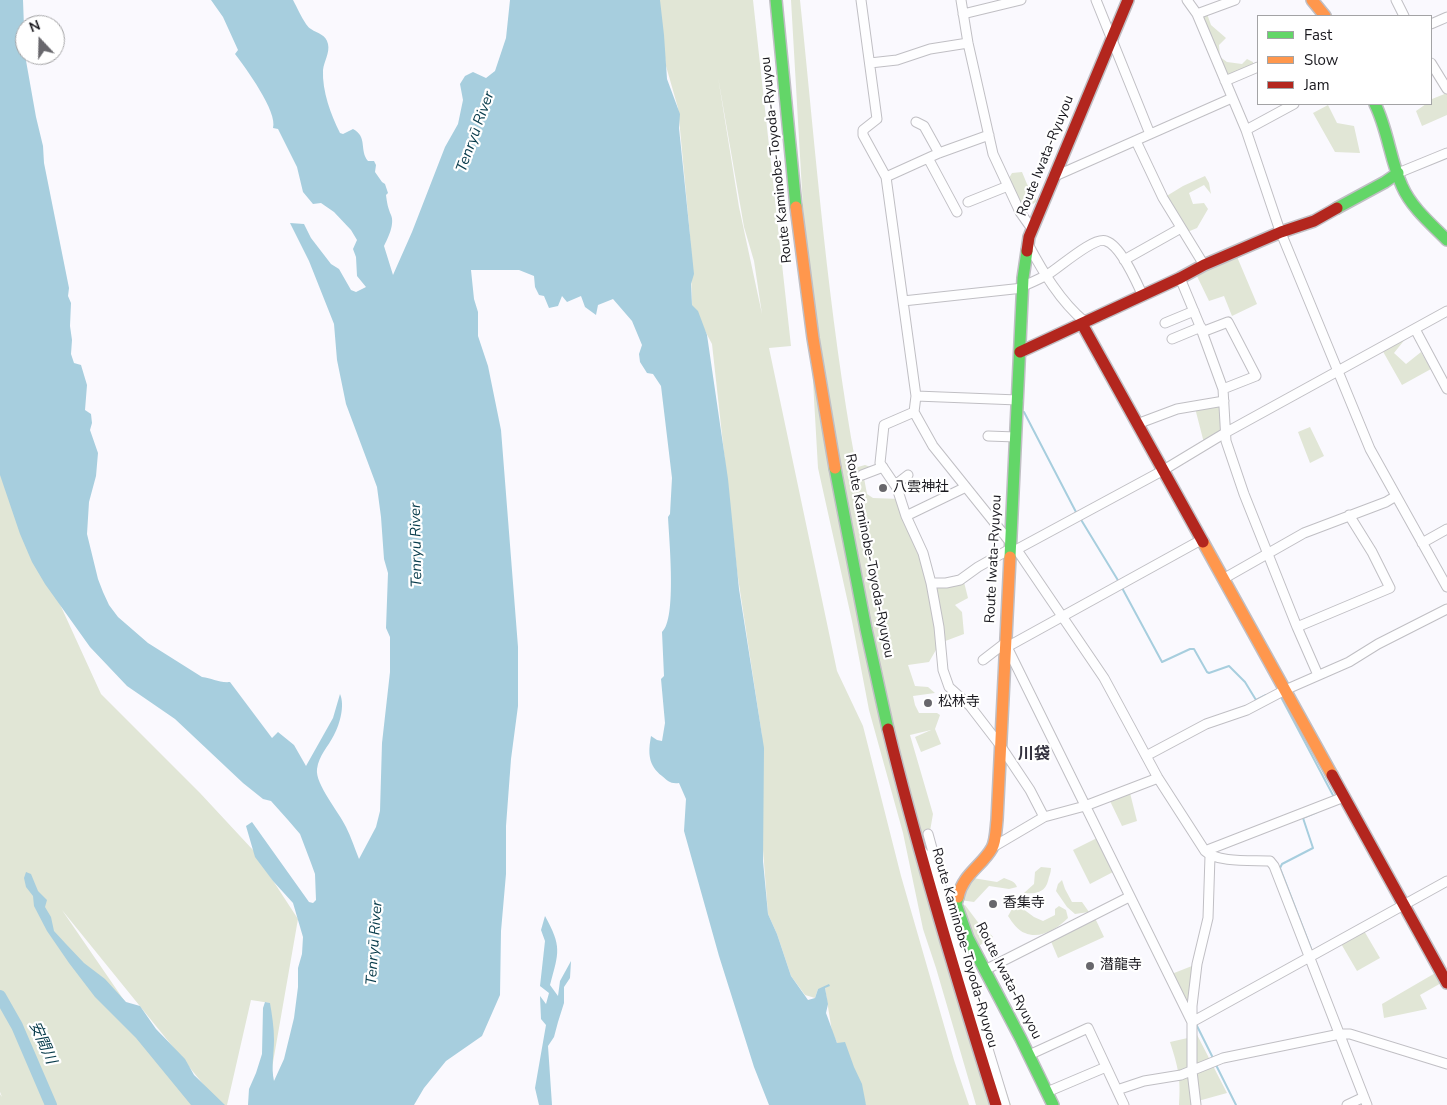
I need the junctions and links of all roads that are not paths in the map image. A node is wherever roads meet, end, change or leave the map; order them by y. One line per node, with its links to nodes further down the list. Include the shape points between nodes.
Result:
1 (776, 0): 103 (main road, Route Kaminobe-Toyoda-Ryuyou, via 798,227 828,428 880,691)
2 (861, 0): 19 (street)
3 (961, 0): 11 (street)
4 (1022, 0): 11 (street)
5 (1096, 0): 17 (street)
6 (1128, 0): 17 (main road, Route Iwata-Ryuyou)
7 (1187, 0): 12 (street)
8 (1235, 0): 12 (street)
9 (1312, 0): 13 (main road)
10 (1396, 0): 14 (street)
11 (963, 14): 18 (street)
12 (1197, 14): 22 (street)
13 (1324, 15)
14 (1404, 15)
15 (1447, 17): 16 (street)
16 (1432, 24)
17 (1112, 39): 29 (street); 37 (main road, Route Iwata-Ryuyou)
18 (968, 44): 19 (street); 30 (street)
19 (870, 63): 36 (street, via 877,119 863,130 863,135)
20 (1432, 65): 23 (street)
21 (1257, 67): 22 (street)
22 (1225, 81): 24 (street)
23 (1447, 89)
24 (1232, 98): 28 (street); 29 (street)
25 (1292, 105): 28 (street)
26 (1375, 105): 35 (main road)
27 (916, 122): 32 (street, via 924,126)
28 (1246, 130): 43 (street)
29 (1150, 134): 31 (street)
30 (989, 135): 32 (street); 38 (street, via 993,154)
31 (1136, 141): 37 (street); 41 (street)
32 (939, 153): 34 (street)
33 (1447, 153): 35 (street)
34 (928, 158): 36 (street); 40 (street)
35 (1398, 173): 43 (main road, via 1314,221); 44 (main road, via 1403,188)
36 (886, 177): 52 (street)
37 (1054, 177): 42 (main road, Route Iwata-Ryuyou)
38 (1008, 186): 39 (street); 42 (street)
39 (968, 202)
40 (957, 212)
41 (1181, 228): 46 (street); 47 (street)
42 (1032, 229): 45 (main road, Route Iwata-Ryuyou)
43 (1281, 232): 47 (main road); 61 (street)
44 (1447, 240)
45 (1028, 243): 48 (street); 50 (main road, Route Iwata-Ryuyou)
46 (1124, 260): 48 (street, via 1108,241 1102,240 1090,244); 51 (street)
47 (1204, 265): 49 (main road)
48 (1046, 276): 50 (street); 55 (street)
49 (1180, 278): 51 (main road); 53 (street)
50 (1023, 287): 52 (street); 60 (main road, Route Iwata-Ryuyou)
51 (1142, 294): 55 (main road)
52 (903, 301): 64 (street)
53 (1194, 311): 56 (street); 57 (street)
54 (1447, 311): 58 (street)
55 (1084, 323): 60 (main road); 68 (main road)
56 (1165, 323)
57 (1202, 330): 59 (street); 62 (street); 62 (street, via 1228,322 1256,376)
58 (1415, 330): 61 (street); 63 (street)
59 (1172, 339)
60 (1020, 352): 65 (main road, Route Iwata-Ryuyou)
61 (1338, 371): 69 (street); 78 (street, via 1370,449)
62 (1223, 389): 66 (street)
63 (1447, 389)
64 (916, 396): 65 (street); 67 (street)
65 (1018, 400): 71 (main road, Route Iwata-Ryuyou)
66 (1224, 401): 68 (street, via 1177,410); 69 (street)
67 (914, 412): 72 (street, via 884,425 880,463); 77 (street, via 933,446)
68 (1137, 424): 73 (main road)
69 (1225, 434): 73 (street); 85 (street, via 1244,494)
70 (988, 436): 71 (street)
71 (1016, 438): 84 (main road, Route Iwata-Ryuyou)
72 (883, 467): 74 (street); 76 (street)
73 (1162, 471): 82 (main road); 84 (street)
74 (862, 475)
75 (908, 475): 76 (street)
76 (895, 485): 79 (street)
77 (966, 487): 79 (street); 84 (street)
78 (1396, 496): 80 (street); 83 (street)
79 (906, 516): 87 (street, via 922,553)
80 (1349, 516): 85 (street, via 1304,533); 91 (street, via 1390,588)
81 (1447, 529): 83 (street)
82 (1201, 540): 86 (main road); 90 (street)
83 (1422, 543): 88 (street)
84 (1012, 548): 87 (street, via 960,580); 90 (street); 92 (main road, Route Iwata-Ryuyou)
85 (1269, 553): 86 (street); 91 (street)
86 (1223, 579): 95 (main road)
87 (930, 583): 96 (street, via 939,626 940,654 949,687 970,706)
88 (1447, 587)
89 (1447, 609): 94 (street, via 1349,662)
90 (1061, 617): 92 (street); 97 (street, via 1104,678)
91 (1297, 627): 94 (street)
92 (1006, 645): 93 (street); 96 (main road, Route Iwata-Ryuyou); 100 (street)
93 (983, 660)
94 (1318, 675): 95 (street)
95 (1285, 690): 97 (street, via 1247,710 1206,724); 99 (main road)
96 (1000, 745): 101 (street); 104 (main road, Route Iwata-Ryuyou)
97 (1146, 756): 98 (street)
98 (1158, 778): 100 (street); 105 (street)
99 (1344, 797): 105 (street); 109 (main road)
100 (1085, 806): 101 (street); 108 (street)
101 (1044, 817): 104 (street)
102 (928, 834): 107 (street, via 942,880)
103 (919, 847): 107 (street, via 927,857); 123 (main road, Route Kaminobe-Toyoda-Ryuyou)
104 (993, 847): 110 (main road, Route Iwata-Ryuyou, via 966,877 957,896 956,904)
105 (1208, 853): 111 (street, via 1221,859 1270,861); 114 (street, via 1208,918 1197,964)
106 (1447, 881): 109 (street)
107 (942, 897): 110 (street, via 963,938); 124 (street)
108 (1129, 897): 112 (street); 114 (street)
109 (1404, 905): 111 (street); 113 (main road)
110 (968, 938): 112 (main road, Route Iwata-Ryuyou)
111 (1311, 957): 114 (street); 115 (street)
112 (985, 970): 116 (main road, Route Iwata-Ryuyou)
113 (1447, 984)
114 (1192, 1022): 119 (street)
115 (1340, 1034): 117 (street, via 1350,1034); 119 (street, via 1224,1058); 122 (street)
116 (1029, 1054): 118 (street, via 1088,1028); 121 (main road, Route Iwata-Ryuyou)
117 (1447, 1064)
118 (1106, 1067): 120 (street); 121 (street)
119 (1192, 1071): 120 (street); 127 (street)
120 (1117, 1090): 126 (street)
121 (1047, 1092): 125 (main road, Route Iwata-Ryuyou)
122 (1366, 1101): 128 (street)
123 (996, 1105)
124 (1005, 1105)
125 (1053, 1105)
126 (1124, 1105)
127 (1196, 1105)
128 (1347, 1105)

